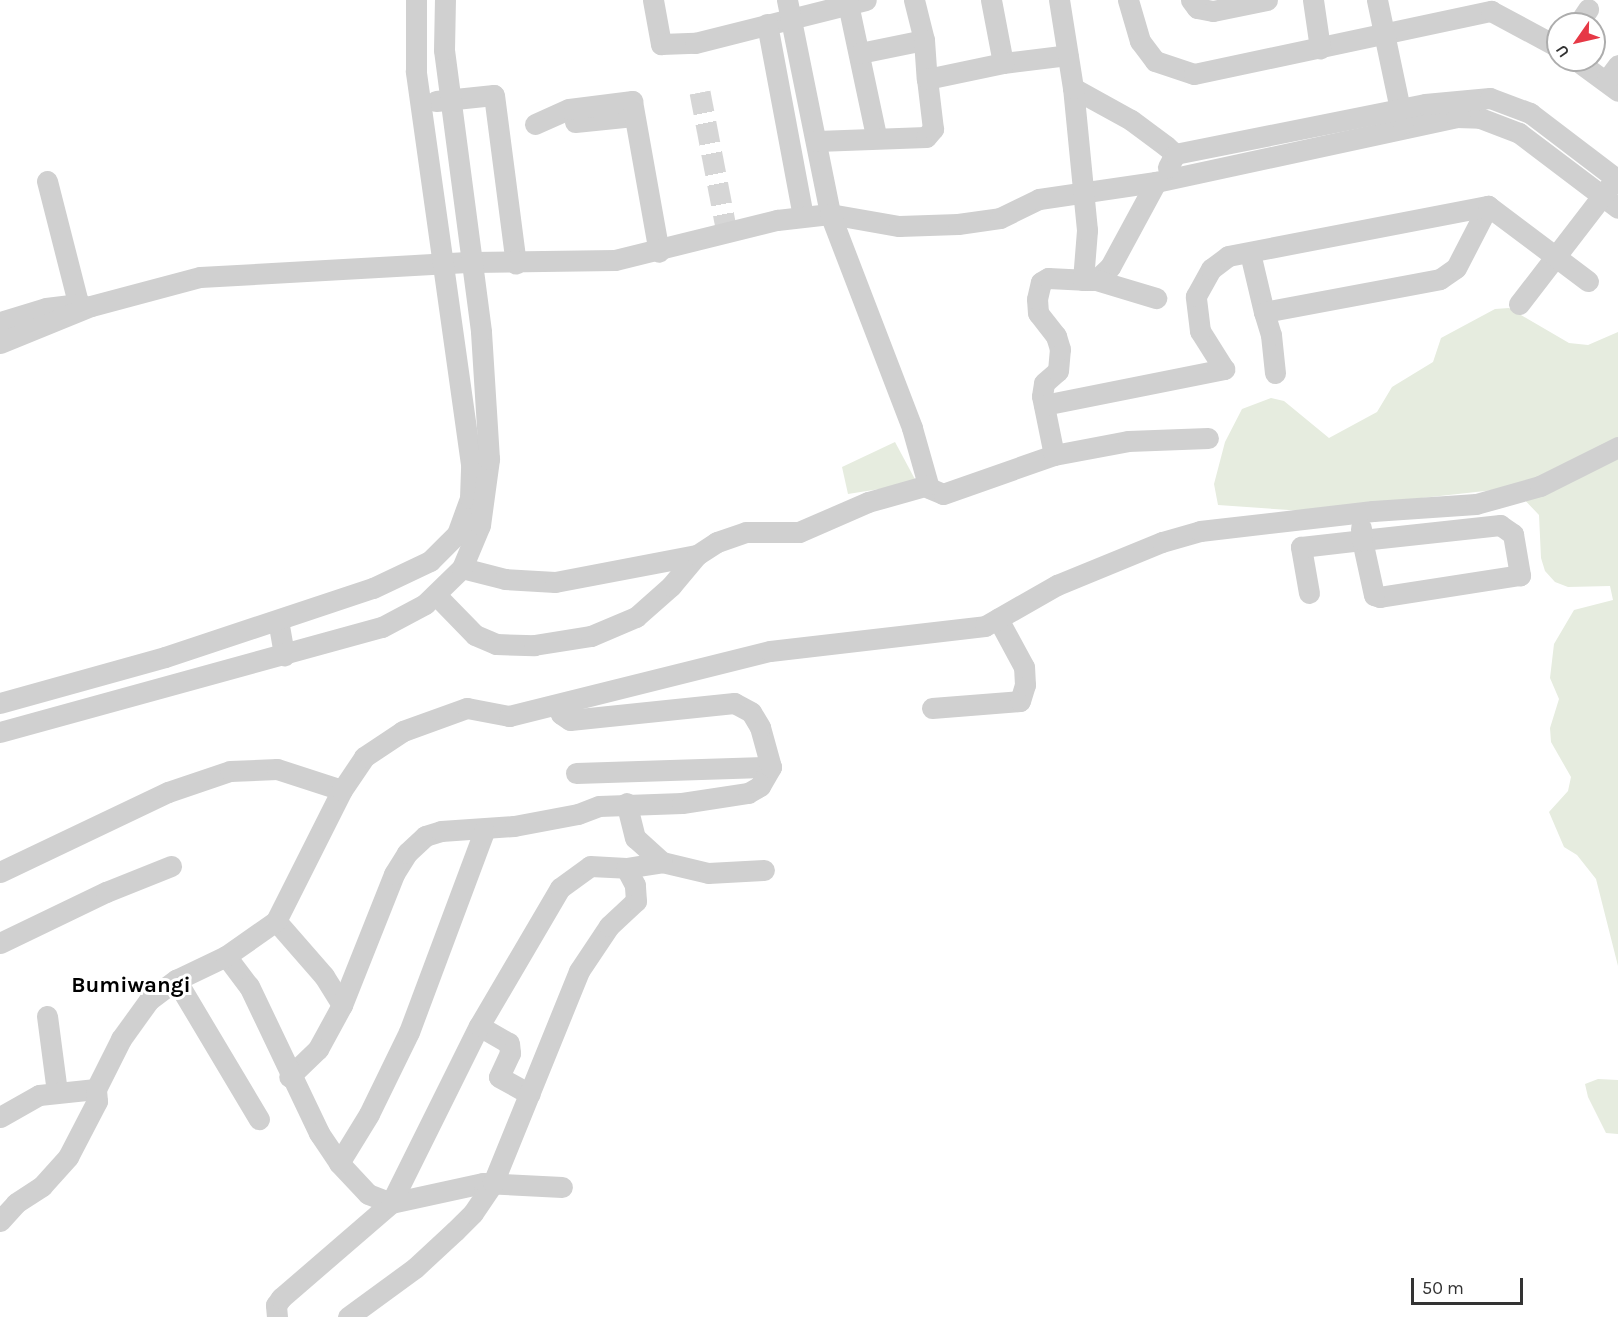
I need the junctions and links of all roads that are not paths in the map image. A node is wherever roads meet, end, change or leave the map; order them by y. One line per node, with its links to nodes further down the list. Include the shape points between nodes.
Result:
1 (416, 0): 27 (street, via 414,33)
2 (445, 0): 27 (street)
3 (653, 0): 15 (street, via 661,44 695,43)
4 (914, 0): 17 (street)
5 (991, 0): 22 (street)
6 (1059, 0): 21 (street)
7 (1128, 0): 19 (street, via 1140,41 1155,61 1194,74)
8 (1191, 0): 9 (street, via 1197,8 1213,11)
9 (1267, 0)
10 (1312, 0): 19 (street)
11 (1377, 0): 16 (street)
12 (857, 2): 14 (street); 20 (street)
13 (1491, 6): 16 (street); 18 (street)
14 (788, 8): 15 (street); 31 (street)
15 (766, 24): 35 (street)
16 (1385, 33): 19 (street); 29 (street)
17 (924, 40): 20 (street); 24 (street)
18 (1546, 40)
19 (1320, 48)
20 (860, 53): 30 (street)
21 (1068, 55): 22 (street); 26 (street)
22 (1003, 63): 24 (street)
23 (1600, 72): 25 (street)
24 (927, 79): 30 (street, via 933,119 930,134)
25 (1614, 79)
26 (1073, 87): 32 (street, via 1131,120); 37 (street)
27 (436, 101): 45 (street); 45 (street); 46 (street, via 494,94)
28 (634, 116): 42 (street)
29 (1402, 119): 32 (street); 33 (street, via 1453,99 1490,98 1508,102 1530,113); 36 (street); 38 (street, via 1480,118 1503,124)
30 (876, 136): 31 (street)
31 (818, 150): 35 (street); 40 (street)
32 (1175, 154): 36 (street)
33 (1617, 177): 38 (street)
34 (47, 182): 51 (street)
35 (799, 182): 41 (street)
36 (1159, 182): 37 (street); 47 (street, via 1110,267)
37 (1082, 193): 40 (street, via 1039,198 1000,218 958,224 899,226); 47 (street)
38 (1610, 203): 44 (street)
39 (1488, 206): 43 (street); 44 (street); 52 (street, via 1456,268 1440,279)
40 (830, 214): 41 (street); 60 (street, via 912,428)
41 (803, 216): 42 (street)
42 (659, 252): 46 (street, via 615,260)
43 (1250, 253): 52 (street); 56 (street, via 1218,261 1196,296 1200,331 1224,369)
44 (1555, 255): 48 (street); 50 (street)
45 (458, 264): 46 (street); 51 (street, via 212,276); 64 (street, via 489,459 480,525); 68 (street, via 471,464 470,498 463,524 446,549 422,566 373,588)
46 (516, 264)
47 (1090, 280): 49 (street); 56 (street, via 1054,276 1041,282 1038,313 1056,336 1060,349 1058,371 1042,389)
48 (1588, 281)
49 (1156, 297)
50 (1519, 304)
51 (83, 307): 53 (street, via 46,308); 54 (street)
52 (1264, 312): 55 (street)
53 (0, 322)
54 (0, 342)
55 (1275, 373)
56 (1044, 405): 59 (street)
57 (1208, 438): 59 (street, via 1128,441)
58 (1618, 447): 61 (street, via 1540,486 1476,504 1373,511)
59 (1054, 455): 60 (street, via 943,494 934,493)
60 (928, 485): 63 (street, via 868,502 799,532 732,536)
61 (1359, 516): 62 (street); 67 (street, via 1200,531 1162,542 1057,585)
62 (1362, 540): 62 (street, via 1371,588 1380,597 1515,578 1522,571 1513,534 1500,525); 65 (street, via 1301,548)
63 (697, 555): 64 (street, via 555,582 505,579); 66 (street, via 655,602 636,617 591,636 559,643 515,646 487,641 465,626)
64 (462, 568): 66 (street)
65 (1309, 593)
66 (436, 595): 70 (street, via 412,613 382,627)
67 (998, 618): 73 (street, via 985,626 936,635 878,636 770,651); 74 (street, via 1023,668 1025,685 1020,701)
68 (278, 621): 69 (street); 70 (street)
69 (238, 650): 70 (street); 71 (street); 71 (street)
70 (284, 654)
71 (68, 699): 72 (street); 75 (street)
72 (0, 703)
73 (558, 705): 76 (street, via 561,714 570,720 734,703 751,712); 78 (street, via 509,716 467,708 420,724 390,738 364,758)
74 (932, 708)
75 (0, 732)
76 (771, 767): 77 (street); 79 (street, via 760,786 748,793 682,803)
77 (576, 772)
78 (342, 790): 85 (street, via 278,769 230,771 168,792); 86 (street)
79 (626, 803): 80 (street); 81 (street, via 635,838)
80 (484, 831): 90 (street, via 433,832 407,853 385,892); 99 (street, via 409,1032 378,1097)
81 (662, 862): 83 (street); 84 (street, via 708,873)
82 (171, 866): 87 (street)
83 (626, 868): 92 (street, via 590,866 560,888); 96 (street, via 635,885 636,901 609,926 579,971)
84 (764, 870)
85 (0, 872)
86 (276, 921): 88 (street); 90 (street, via 324,976)
87 (0, 943)
88 (226, 957): 89 (street); 93 (street, via 249,986)
89 (177, 980): 94 (street, via 144,1007 121,1040); 98 (street)
90 (342, 1005): 93 (street, via 318,1049)
91 (47, 1016): 95 (street)
92 (479, 1026): 96 (street, via 510,1043 510,1053 499,1077); 102 (street)
93 (290, 1077): 99 (street)
94 (96, 1089): 95 (street); 103 (street, via 97,1101 68,1157)
95 (57, 1092): 97 (street, via 31,1097)
96 (530, 1094): 100 (street)
97 (0, 1117)
98 (259, 1119)
99 (339, 1163): 102 (street, via 363,1190)
100 (493, 1183): 101 (street); 102 (street); 105 (street, via 473,1213 415,1268)
101 (562, 1187)
102 (391, 1203): 104 (street, via 281,1298 276,1305)
103 (0, 1221)
104 (277, 1317)
105 (348, 1317)

